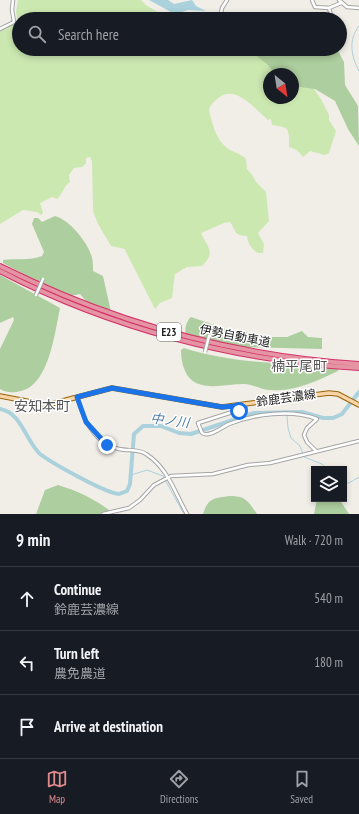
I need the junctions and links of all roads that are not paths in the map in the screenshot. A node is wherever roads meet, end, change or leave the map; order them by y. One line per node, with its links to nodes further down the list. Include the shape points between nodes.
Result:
1 (12, 0): 7 (street)
2 (228, 0): 8 (street)
3 (312, 0): 5 (street, via 314,7)
4 (340, 1): 5 (street); 6 (street, via 347,7)
5 (329, 8): 9 (street)
6 (359, 8)
7 (12, 12)
8 (221, 12)
9 (330, 12)
10 (12, 23): 11 (street)
11 (0, 29)
12 (0, 266): 19 (highway, 伊勢自動車道 / E23, via 85,304 168,332 252,351)
13 (0, 271): 19 (highway, 伊勢自動車道 / E23, via 84,308 166,336 259,357)
14 (43, 279): 15 (street, bridge)
15 (36, 295)
16 (209, 336): 17 (street, bridge)
17 (205, 352)
18 (359, 364): 19 (highway, 伊勢自動車道 / E23)
19 (347, 365): 20 (highway, 伊勢自動車道 / E23)
20 (359, 368)
21 (0, 396): 22 (main road, 鈴鹿芸濃線, via 47,405)
22 (77, 397): 24 (main road, 鈴鹿芸濃線, via 112,388 222,407); 27 (street, via 86,422 98,436 112,447 146,454)
23 (358, 405): 24 (main road, 鈴鹿芸濃線, via 329,392)
24 (236, 406): 26 (street, via 245,408 198,423 202,433 207,435 229,424 250,418 303,414 317,419 307,428 304,435)
25 (359, 441): 26 (street)
26 (316, 451): 27 (street, via 212,474 177,475)
27 (168, 478): 28 (street, via 154,485 129,508); 29 (street)
28 (103, 514)
29 (187, 514)

